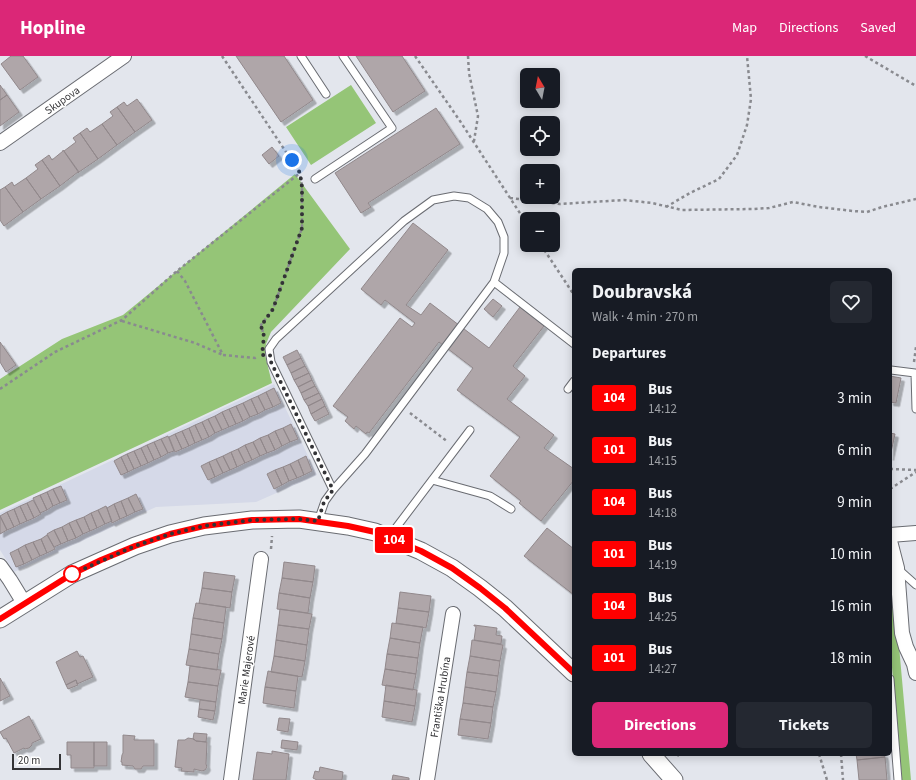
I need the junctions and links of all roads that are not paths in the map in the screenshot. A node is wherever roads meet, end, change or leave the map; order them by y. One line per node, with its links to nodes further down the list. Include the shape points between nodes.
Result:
1 (124, 56): 5 (street, Skupova)
2 (301, 56): 4 (lane)
3 (343, 56): 6 (lane, via 392,128)
4 (326, 94)
5 (0, 144)
6 (315, 179)
7 (494, 282): 8 (lane); 15 (lane, via 366,454); 15 (lane, via 504,253 504,237 498,222 487,209 469,198 454,196 432,200 404,221 276,339 266,355)
8 (572, 342)
9 (892, 370): 12 (lane, via 915,373)
10 (572, 384): 11 (lane)
11 (568, 389)
12 (916, 409)
13 (470, 430): 14 (lane)
14 (432, 480): 16 (lane, via 490,496); 20 (lane)
15 (333, 490): 17 (lane, via 324,502)
16 (511, 509)
17 (318, 521): 20 (street); 26 (street, via 252,520 204,526 170,534 78,571)
18 (916, 533): 19 (street)
19 (892, 535)
20 (389, 537): 29 (street, via 452,568 480,588)
21 (261, 559): 33 (street, Marie Majerové)
22 (892, 561): 24 (street)
23 (0, 566): 26 (street)
24 (893, 571): 25 (lane); 30 (street, via 902,633)
25 (916, 585)
26 (24, 603): 28 (street)
27 (453, 614): 34 (street, Františka Hrubína)
28 (0, 619)
29 (572, 671)
30 (916, 673)
31 (892, 704): 36 (lane)
32 (653, 756): 35 (street)
33 (231, 780)
34 (428, 780)
35 (674, 780)
36 (898, 780)

